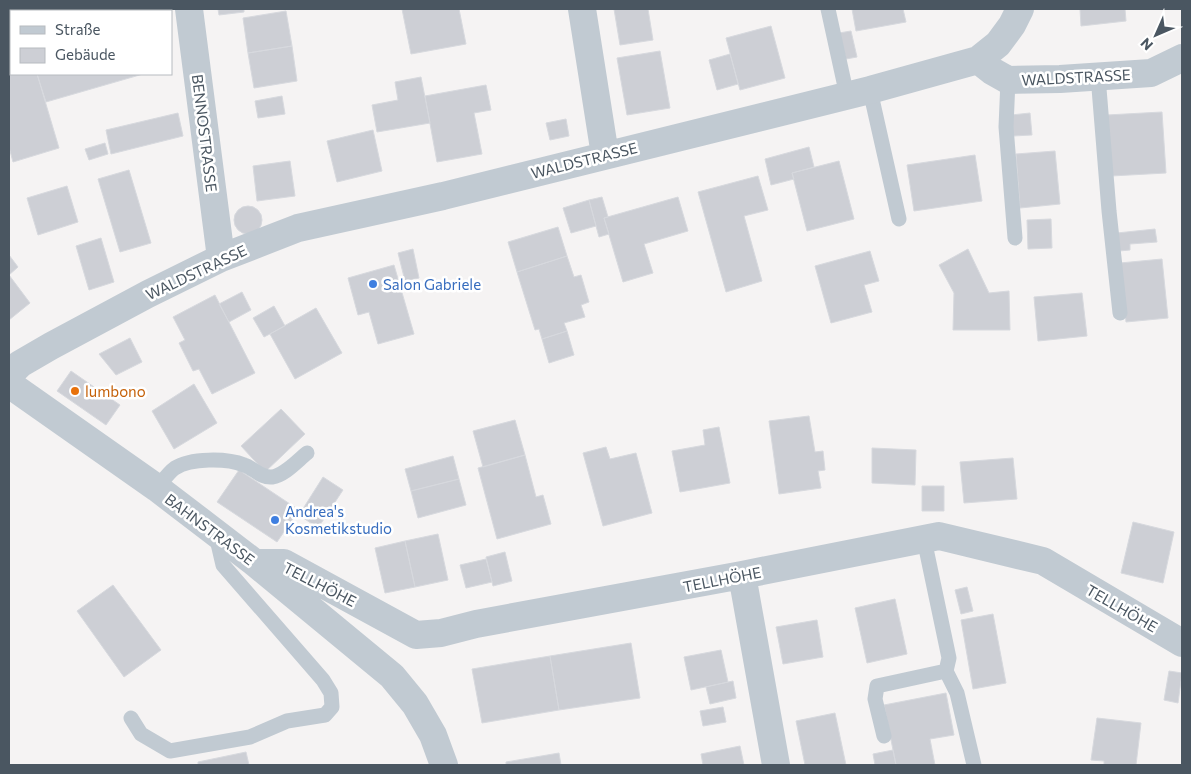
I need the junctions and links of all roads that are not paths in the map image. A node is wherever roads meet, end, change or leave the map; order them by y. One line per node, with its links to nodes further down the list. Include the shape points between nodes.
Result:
1 (188, 9): 13 (street, BENNOSTRASSE)
2 (582, 9): 10 (street)
3 (828, 9): 9 (lane)
4 (1020, 9): 6 (street, via 998,44)
5 (1182, 58): 7 (street, WALDSTRASSE, via 1151,73)
6 (978, 60): 8 (street, WALDSTRASSE); 9 (street, WALDSTRASSE)
7 (1098, 76): 8 (street, WALDSTRASSE); 14 (lane)
8 (1008, 80): 12 (lane, via 1006,128)
9 (859, 93): 10 (street, WALDSTRASSE); 11 (lane)
10 (605, 155): 13 (street, WALDSTRASSE, via 298,228)
11 (899, 219)
12 (1015, 238)
13 (221, 258): 15 (street, WALDSTRASSE, via 50,346 20,364)
14 (1120, 313)
15 (9, 375)
16 (9, 384): 18 (street, BAHNSTRASSE)
17 (307, 453): 18 (lane, via 282,473 264,477 244,465 227,461 195,461 177,466)
18 (158, 488): 19 (street, BAHNSTRASSE)
19 (216, 534): 21 (street, BAHNSTRASSE); 25 (lane, via 223,564 323,680 331,692 332,707 325,715 287,721 250,736 170,751 141,734)
20 (924, 539): 22 (street, TELLHÖHE); 23 (street, TELLHÖHE, via 939,536 1043,562); 24 (lane, via 949,658)
21 (255, 563): 22 (street, TELLHÖHE, via 284,563 416,635 441,633); 27 (street, BAHNSTRASSE, via 392,676 415,704 433,735)
22 (742, 575): 28 (street)
23 (1182, 643)
24 (946, 671): 26 (lane, via 876,686 875,699); 29 (lane, via 957,693)
25 (131, 718)
26 (884, 736)
27 (444, 765)
28 (776, 765)
29 (974, 765)

